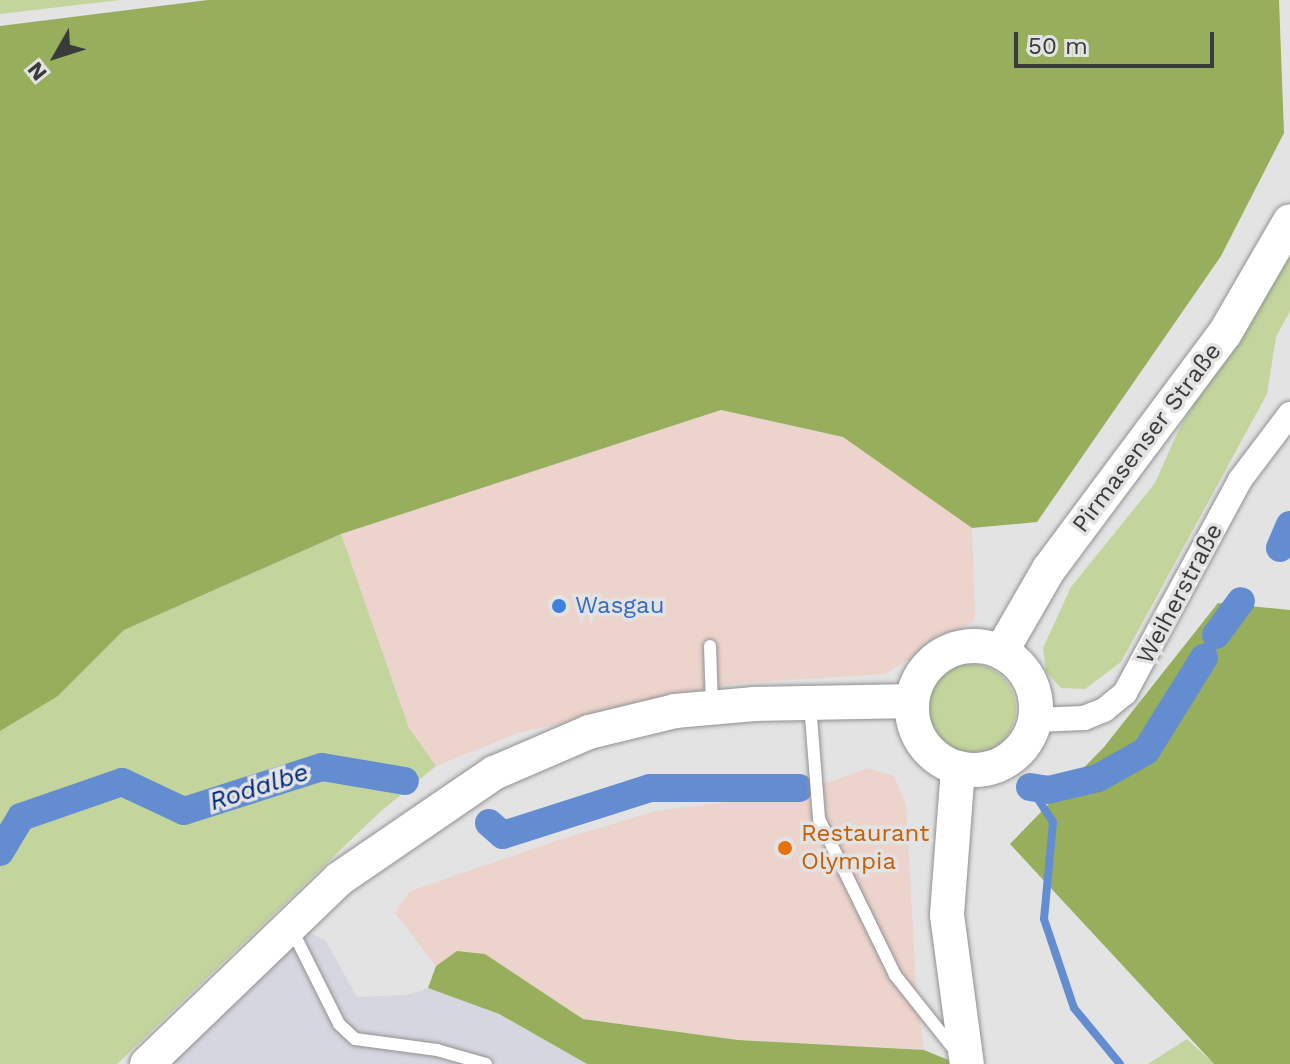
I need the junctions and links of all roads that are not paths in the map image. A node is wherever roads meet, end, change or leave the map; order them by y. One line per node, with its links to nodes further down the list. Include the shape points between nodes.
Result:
1 (1290, 221): 4 (main road, Pirmasenser Straße, via 1225,333 1049,569)
2 (1290, 414): 8 (street, Weiherstraße, via 1240,480 1125,693 1084,718)
3 (710, 646): 7 (lane)
4 (1001, 652): 5 (main road, via 968,646 936,658 916,685); 8 (main road, via 1026,673 1033,687)
5 (912, 701): 6 (main road); 9 (main road, via 913,719 928,750)
6 (810, 704): 7 (main road); 13 (lane, via 819,819 895,975)
7 (712, 706): 10 (main road, via 589,732 494,773 376,851)
8 (1035, 720): 9 (main road, via 1015,754 998,765)
9 (958, 768): 13 (main road, via 947,915)
10 (287, 925): 11 (main road); 12 (lane, via 301,940 339,1024 355,1039 428,1048)
11 (147, 1064)
12 (486, 1064)
13 (967, 1064)

